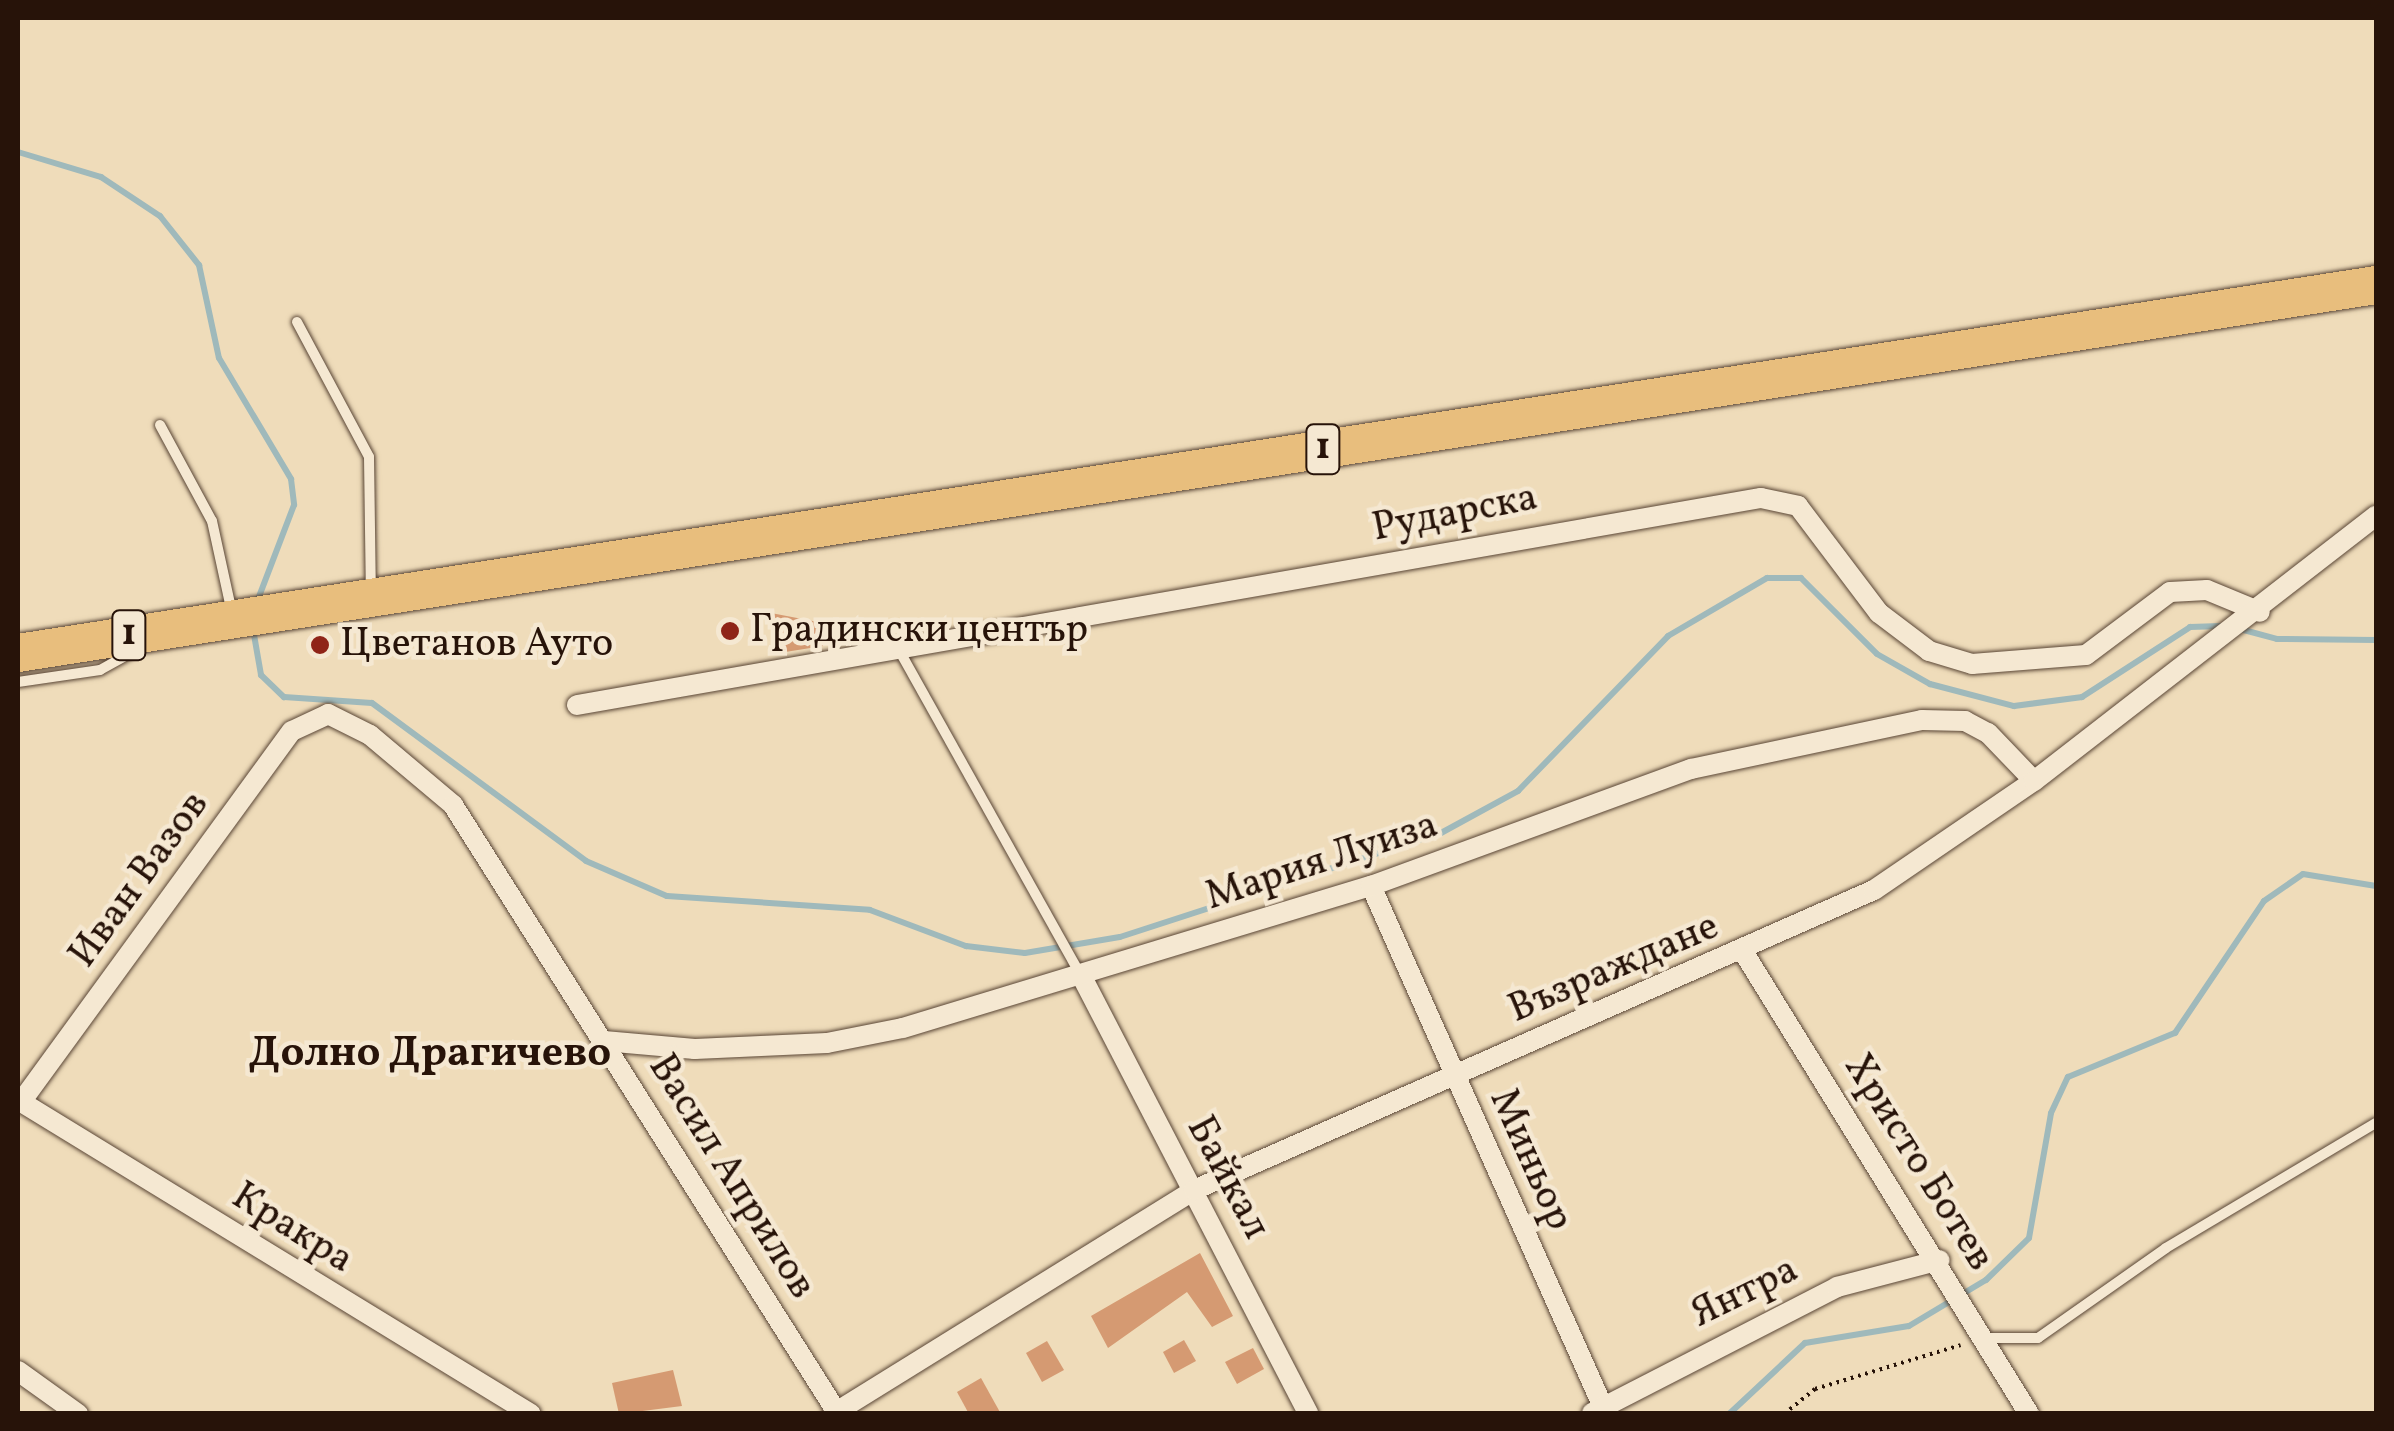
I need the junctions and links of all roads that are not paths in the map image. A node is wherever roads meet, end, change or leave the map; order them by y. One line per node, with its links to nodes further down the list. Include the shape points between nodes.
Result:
1 (2376, 286): 5 (highway, 1)
2 (296, 322): 5 (lane, via 368,456)
3 (160, 425): 7 (lane, via 212,521)
4 (2376, 516): 6 (street, Възраждане)
5 (371, 598): 7 (highway, 1)
6 (2256, 616): 9 (street, Рударска, via 2207,590 2170,592 2086,655 1972,664 1929,651 1879,612 1798,506 1760,498 1654,509 1032,630); 14 (street, Възраждане)
7 (247, 617): 8 (highway, 1)
8 (176, 628): 10 (highway, 1); 11 (lane, via 100,670)
9 (896, 645): 12 (street, Рударска); 17 (lane)
10 (18, 653)
11 (18, 682)
12 (577, 705)
13 (328, 714): 18 (street, Васил Априлов, via 370,735 453,805); 20 (street, Иван Вазов, via 292,731)
14 (2034, 781): 15 (street, Мария Луиза, via 1988,733 1965,720 1922,720 1692,769); 16 (street, Възраждане, via 1874,890)
15 (1371, 886): 17 (street, Мария Луиза); 19 (street, Миньор)
16 (1744, 953): 19 (street, Възраждане); 23 (street, Христо Ботев)
17 (1076, 967): 18 (street, Мария Луиза, via 827,1043 696,1050); 22 (street, Байкал)
18 (604, 1041): 27 (street, Васил Априлов)
19 (1454, 1074): 22 (street, Възраждане); 26 (street, Миньор)
20 (19, 1101): 29 (street, Кракра)
21 (2376, 1123): 24 (lane, via 2166,1248 2038,1338)
22 (1194, 1190): 27 (street, Възраждане); 30 (street, Байкал)
23 (1944, 1266): 24 (street, Христо Ботев); 26 (street, Янтра, via 1837,1287)
24 (1980, 1330): 31 (street, Христо Ботев)
25 (18, 1372): 28 (street)
26 (1597, 1410)
27 (836, 1413)
28 (78, 1414)
29 (531, 1414)
30 (1309, 1414)
31 (2028, 1414)

